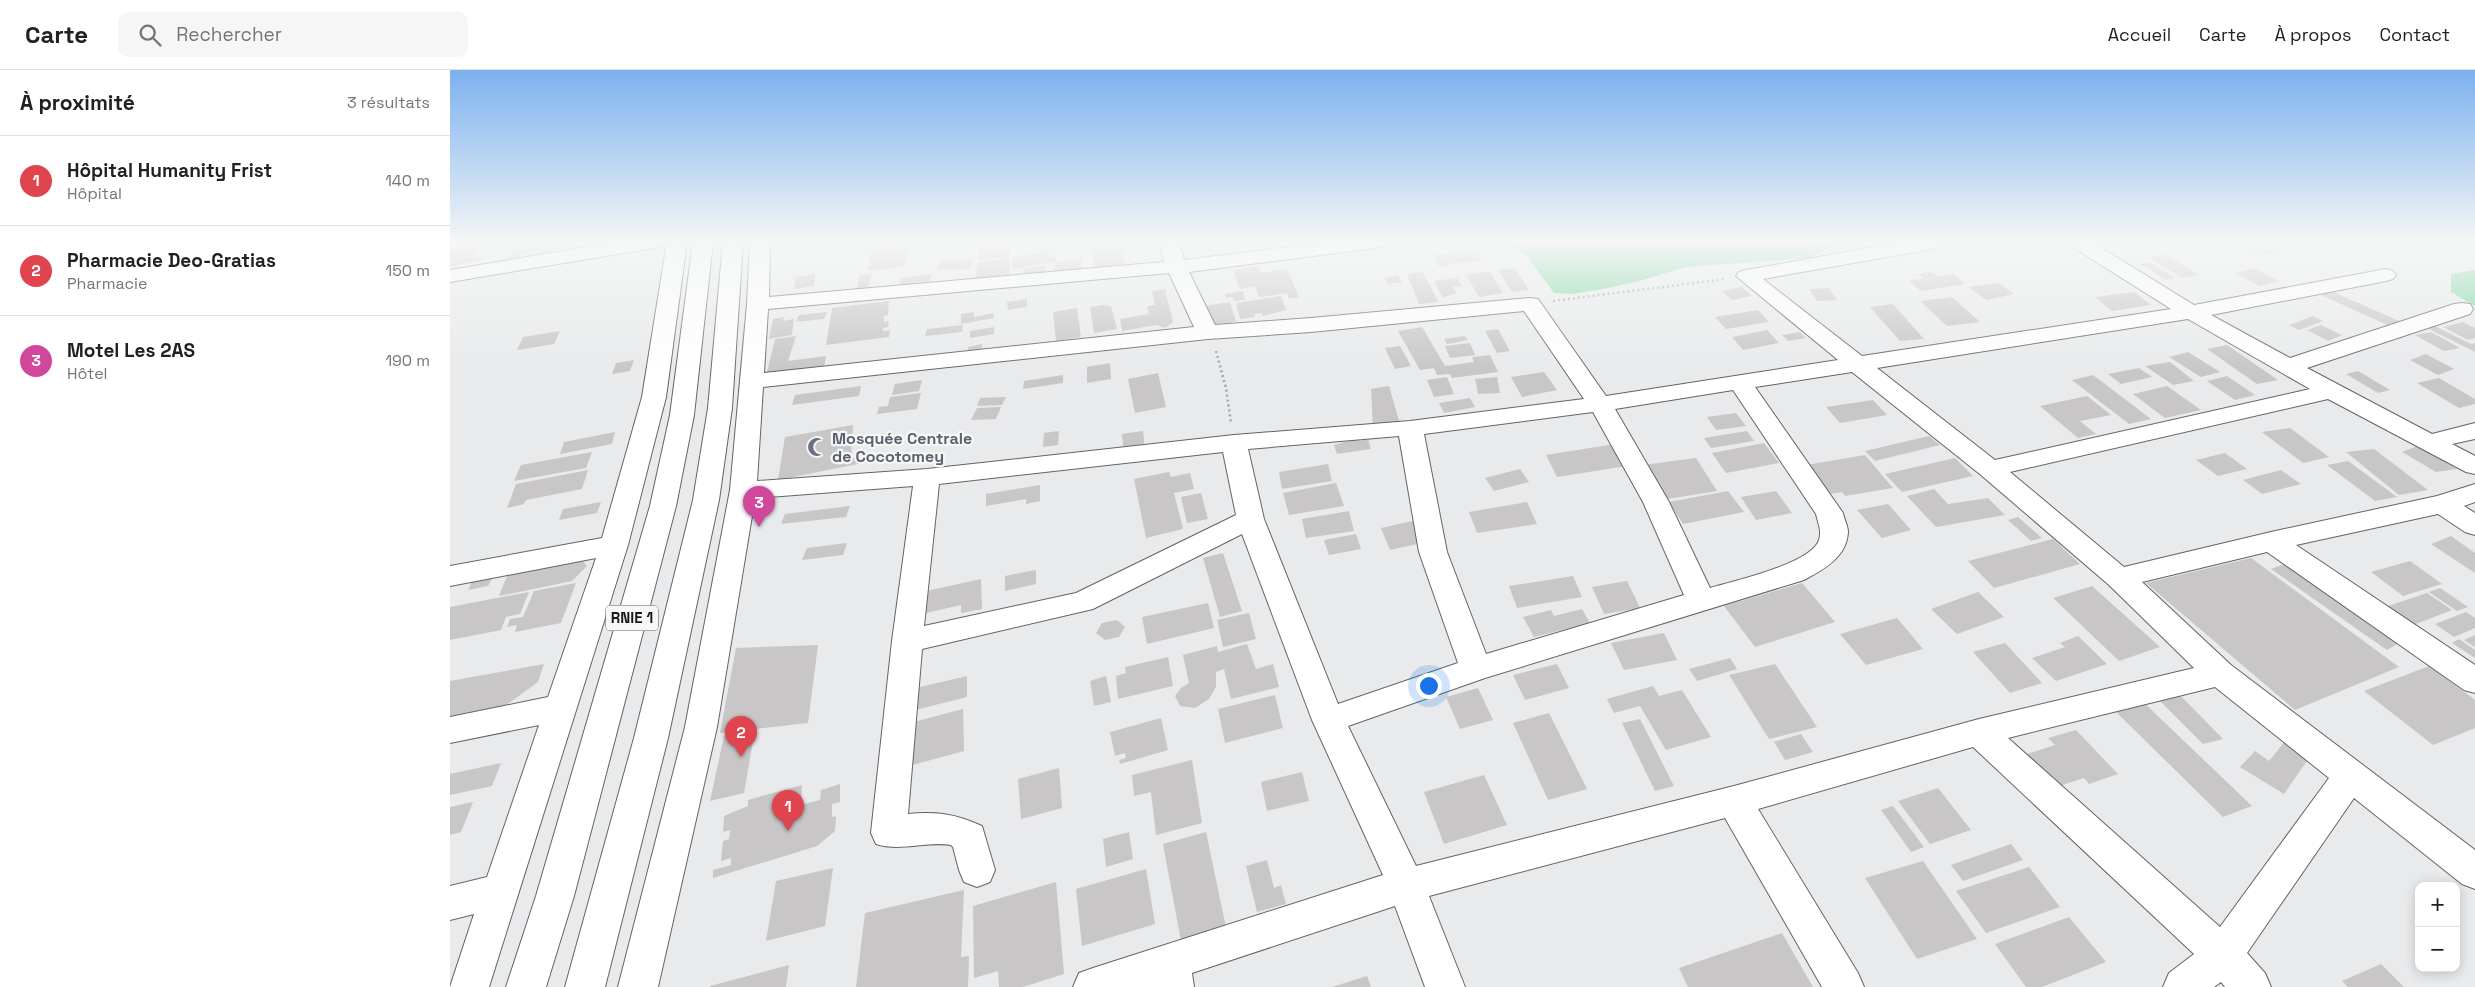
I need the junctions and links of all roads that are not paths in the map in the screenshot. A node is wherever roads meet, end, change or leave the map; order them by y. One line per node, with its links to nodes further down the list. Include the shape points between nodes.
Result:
1 (671, 285): 33 (main road, via 654,397)
2 (698, 285): 55 (main road, RNIE 1, via 682,415 663,506 555,896)
3 (730, 285): 56 (main road, RNIE 1, via 720,408 706,500 651,738)
4 (759, 285): 10 (main road)
5 (963, 285): 10 (main road)
6 (1185, 285): 13 (main road)
7 (1757, 285): 14 (main road)
8 (2147, 285): 12 (main road)
9 (2331, 285): 12 (main road)
10 (758, 304): 16 (main road)
11 (2462, 310): 15 (main road)
12 (2191, 312): 14 (main road); 15 (main road)
13 (1208, 332): 16 (main road); 19 (main road, via 1530,304)
14 (1857, 365): 17 (main road); 25 (main road)
15 (2290, 366): 18 (main road)
16 (752, 381): 27 (main road)
17 (1739, 381): 19 (main road); 36 (main road, via 1829,514 1835,532 1827,552 1814,563 1794,573)
18 (2331, 391): 22 (main road); 25 (main road)
19 (1600, 404): 20 (main road); 36 (main road, via 1656,502)
20 (1410, 428): 23 (main road); 38 (main road, via 1433,552)
21 (2475, 431): 22 (main road)
22 (2429, 442): 24 (main road)
23 (1234, 444): 26 (main road); 30 (main road)
24 (2475, 466)
25 (1990, 469): 35 (main road)
26 (927, 477): 27 (main road); 37 (main road)
27 (743, 490): 57 (main road, via 701,727)
28 (2475, 493): 29 (main road)
29 (2442, 504): 31 (main road); 32 (main road)
30 (1250, 519): 37 (main road, via 1083,602); 42 (main road)
31 (2475, 526)
32 (2271, 541): 35 (main road); 40 (main road)
33 (614, 545): 34 (main road); 41 (main road)
34 (450, 576)
35 (2119, 578): 39 (main road)
36 (1702, 602): 38 (main road)
37 (907, 641): 47 (main road, via 889,833 930,827 958,831 969,837)
38 (1476, 669): 42 (main road)
39 (2220, 674): 44 (main road); 45 (main road)
40 (2475, 681)
41 (559, 708): 43 (main road); 50 (main road)
42 (1328, 720): 49 (main road)
43 (450, 730)
44 (1979, 732): 46 (main road); 52 (main road)
45 (2350, 777): 48 (main road); 52 (main road)
46 (1734, 801): 49 (main road); 60 (main road)
47 (977, 870)
48 (2475, 872)
49 (1406, 885): 53 (main road); 59 (main road)
50 (502, 890): 51 (main road); 54 (main road)
51 (450, 904)
52 (2223, 955): 61 (main road); 62 (main road)
53 (1172, 974): 58 (main road)
54 (469, 987)
55 (526, 987)
56 (585, 987)
57 (638, 987)
58 (1093, 987)
59 (1446, 987)
60 (1844, 987)
61 (2182, 987)
62 (2251, 987)

